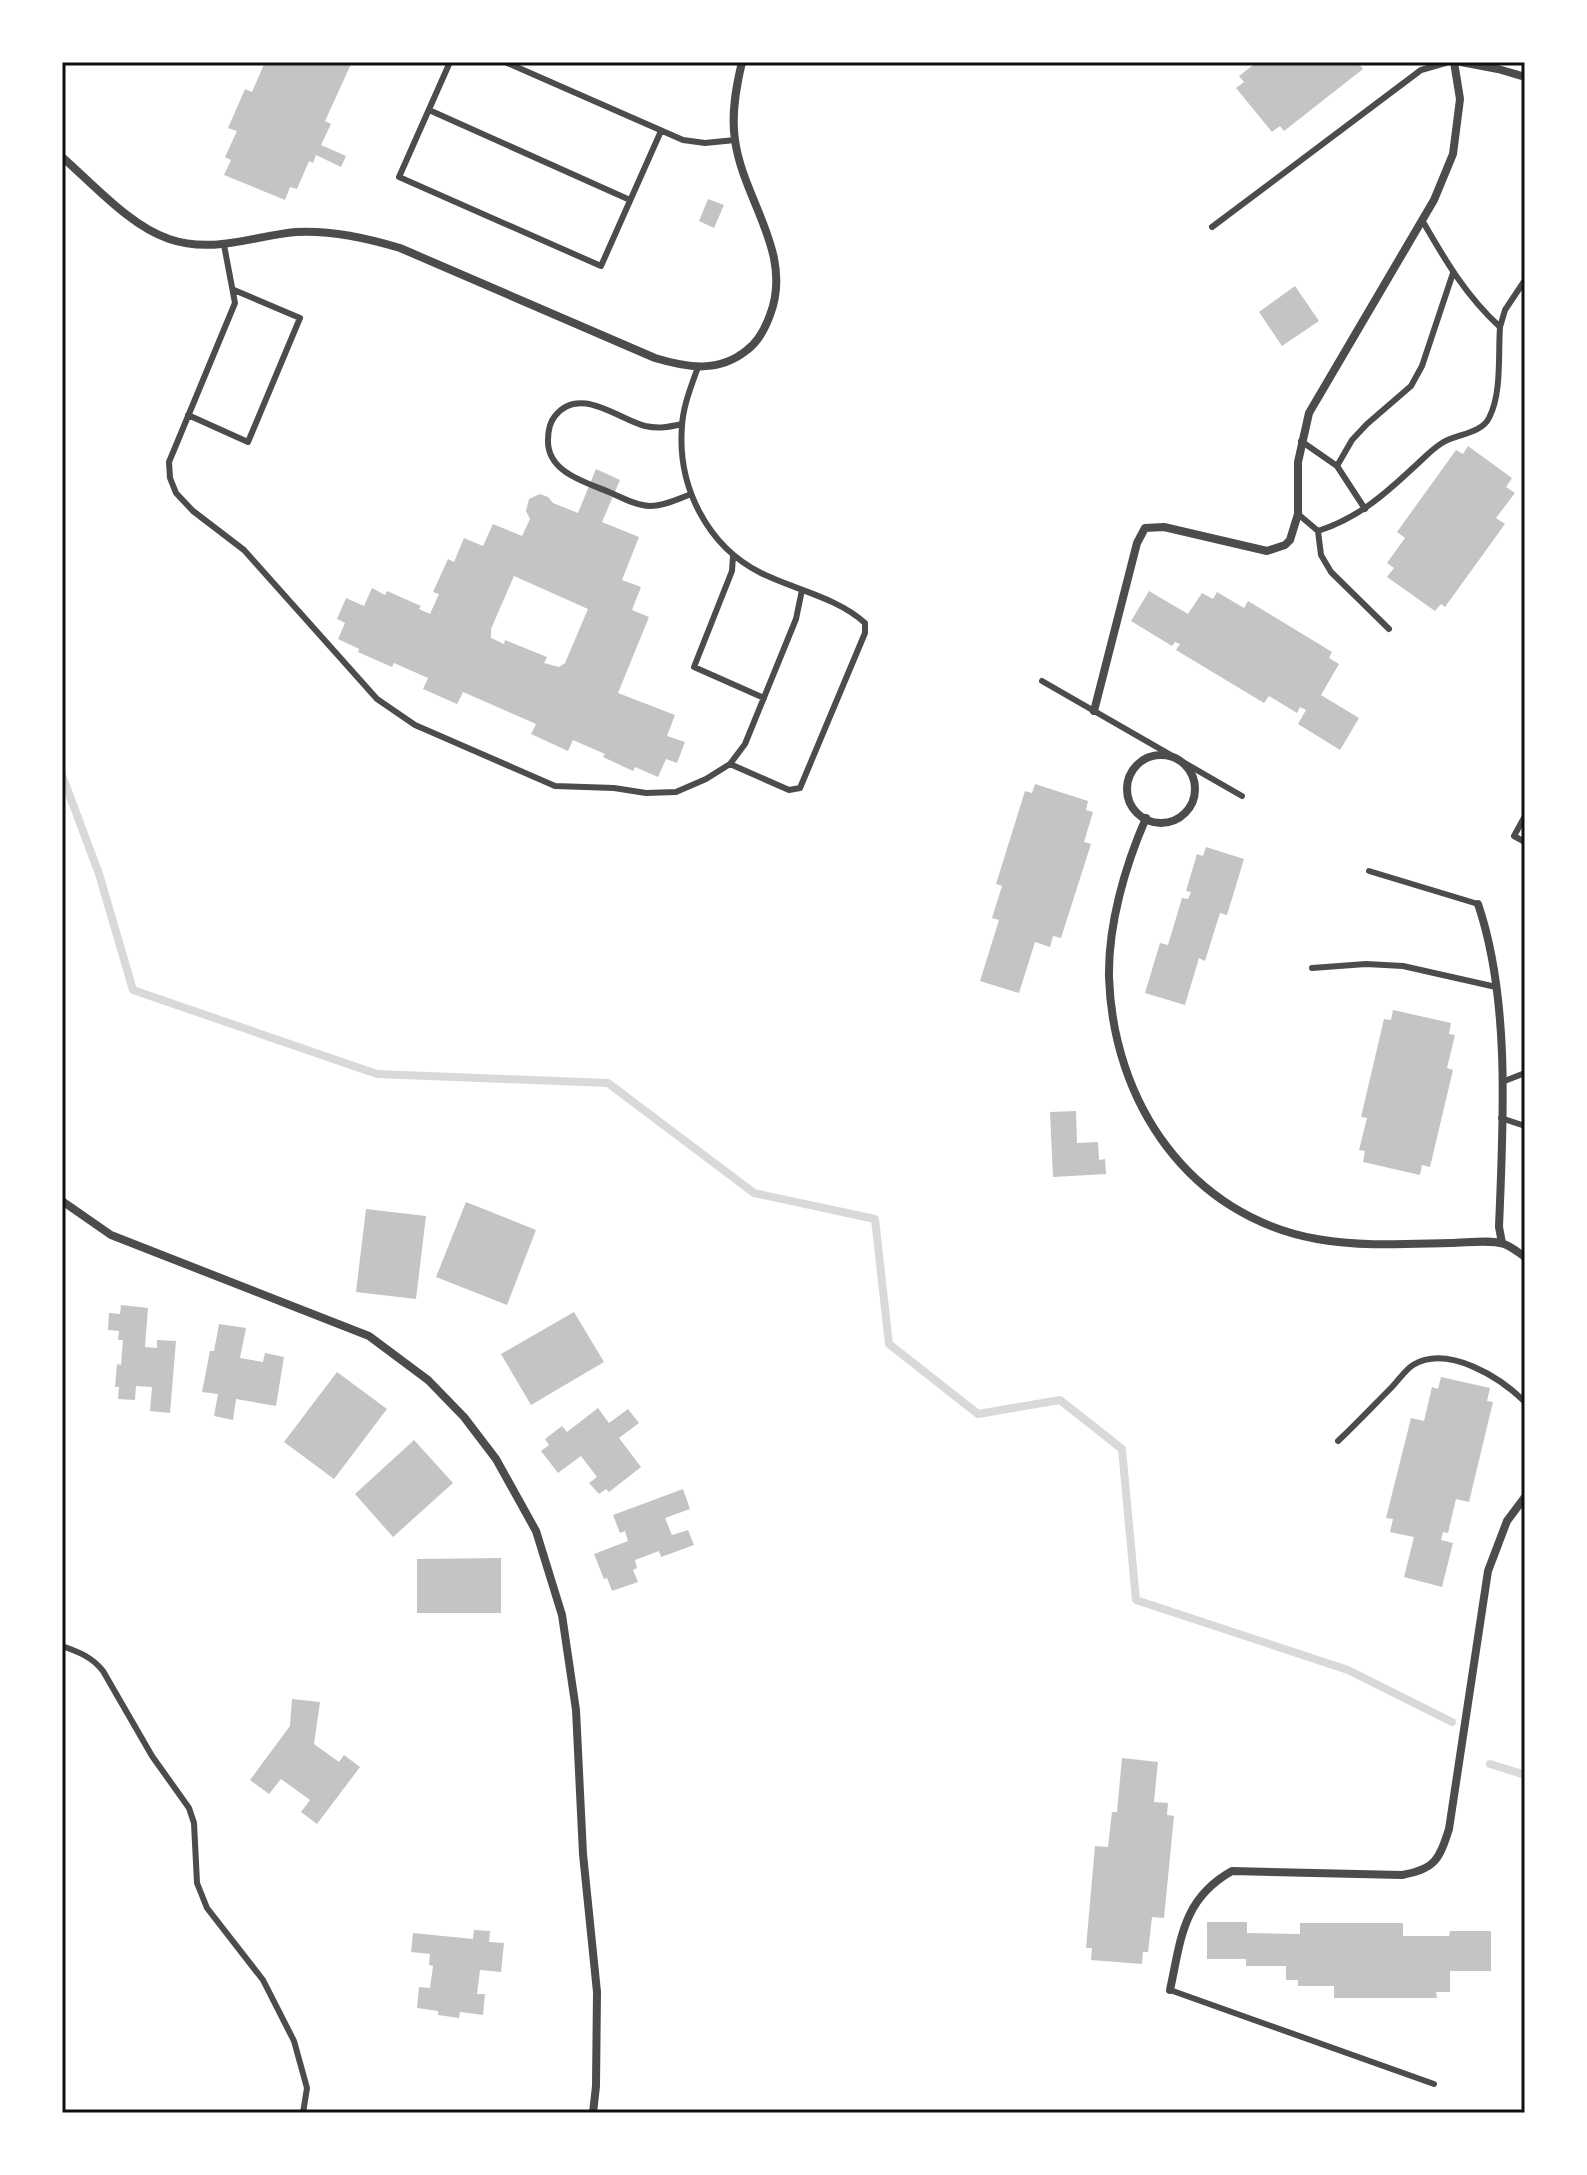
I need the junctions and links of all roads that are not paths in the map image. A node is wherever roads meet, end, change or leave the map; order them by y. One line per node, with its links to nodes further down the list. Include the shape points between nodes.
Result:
1 (450, 62): 7 (lane)
2 (505, 62): 8 (lane)
3 (742, 62): 9 (street)
4 (1452, 62): 12 (street, via 1460,99 1457,137 1446,174); 13 (lane, via 1421,70)
5 (1461, 62): 6 (street)
6 (1525, 77)
7 (429, 110): 11 (lane); 11 (lane, via 399,177 601,266)
8 (661, 131): 9 (lane, via 705,143); 11 (lane)
9 (735, 140): 19 (street, via 773,249 773,308 765,330 737,358)
10 (62, 157): 14 (street, via 152,232 188,245)
11 (630, 200)
12 (1422, 220): 15 (lane); 22 (street, via 1322,386)
13 (1212, 227)
14 (224, 245): 17 (lane); 19 (street, via 300,232 370,239 655,358)
15 (1453, 273): 18 (lane); 23 (lane, via 1411,386 1360,432)
16 (1525, 280): 18 (lane)
17 (234, 290): 20 (lane, via 235,303); 20 (lane, via 300,318 248,442)
18 (1500, 327): 25 (lane, via 1496,395 1487,422 1440,444)
19 (698, 367): 21 (lane)
20 (188, 415): 35 (lane, via 169,462 176,493 244,550 377,699 415,725 555,786 676,792)
21 (682, 424): 24 (lane, via 681,450); 24 (lane, via 643,426 579,403 554,417 547,444 552,460 570,475 638,504 663,504)
22 (1301, 441): 23 (lane); 26 (street)
23 (1337, 466): 25 (lane)
24 (691, 494): 28 (lane, via 714,537)
25 (1365, 509): 27 (lane)
26 (1298, 514): 27 (lane); 33 (street, via 1290,540 1267,551 1154,525 1145,528)
27 (1318, 531): 30 (lane, via 1321,555 1331,572)
28 (733, 556): 29 (lane); 32 (lane, via 732,571 694,667)
29 (802, 590): 32 (lane); 35 (lane, via 850,610 865,623 865,633 800,788 789,790)
30 (1389, 629)
31 (1042, 681): 33 (lane)
32 (764, 698): 35 (lane, via 745,744)
33 (1094, 711): 34 (lane)
34 (1178, 759): 36 (lane); 38 (street, via 1195,785 1190,806 1162,823); 38 (street, via 1156,755 1131,774 1128,796)
35 (730, 764)
36 (1242, 796)
37 (1525, 816): 39 (lane, via 1514,836)
38 (1146, 818): 49 (street, via 1116,917 1109,975 1115,1033 1135,1095 1159,1139 1231,1206 1284,1232 1370,1245)
39 (1525, 842)
40 (1369, 871): 41 (lane)
41 (1478, 904): 43 (street)
42 (1312, 968): 43 (lane, via 1403,966)
43 (1496, 987): 45 (street)
44 (1525, 1073): 45 (lane)
45 (1501, 1083): 46 (street)
46 (1501, 1118): 47 (lane); 49 (street)
47 (1525, 1126)
48 (62, 1201): 58 (street, via 111,1235 369,1336 428,1380 496,1459 536,1531 562,1615 577,1725 597,1992)
49 (1502, 1243): 50 (street)
50 (1525, 1257)
51 (1525, 1402): 52 (lane, via 1484,1371 1429,1359 1412,1366)
52 (1338, 1441)
53 (1525, 1497): 55 (street, via 1507,1521 1488,1571 1449,1829 1433,1865 1402,1875 1232,1871 1213,1881 1191,1908)
54 (62, 1646): 57 (lane, via 96,1661 189,1808 197,1883 207,1908 263,1980 294,2041 307,2088)
55 (1170, 1990): 56 (lane)
56 (1434, 2084)
57 (303, 2113)
58 (593, 2113)

